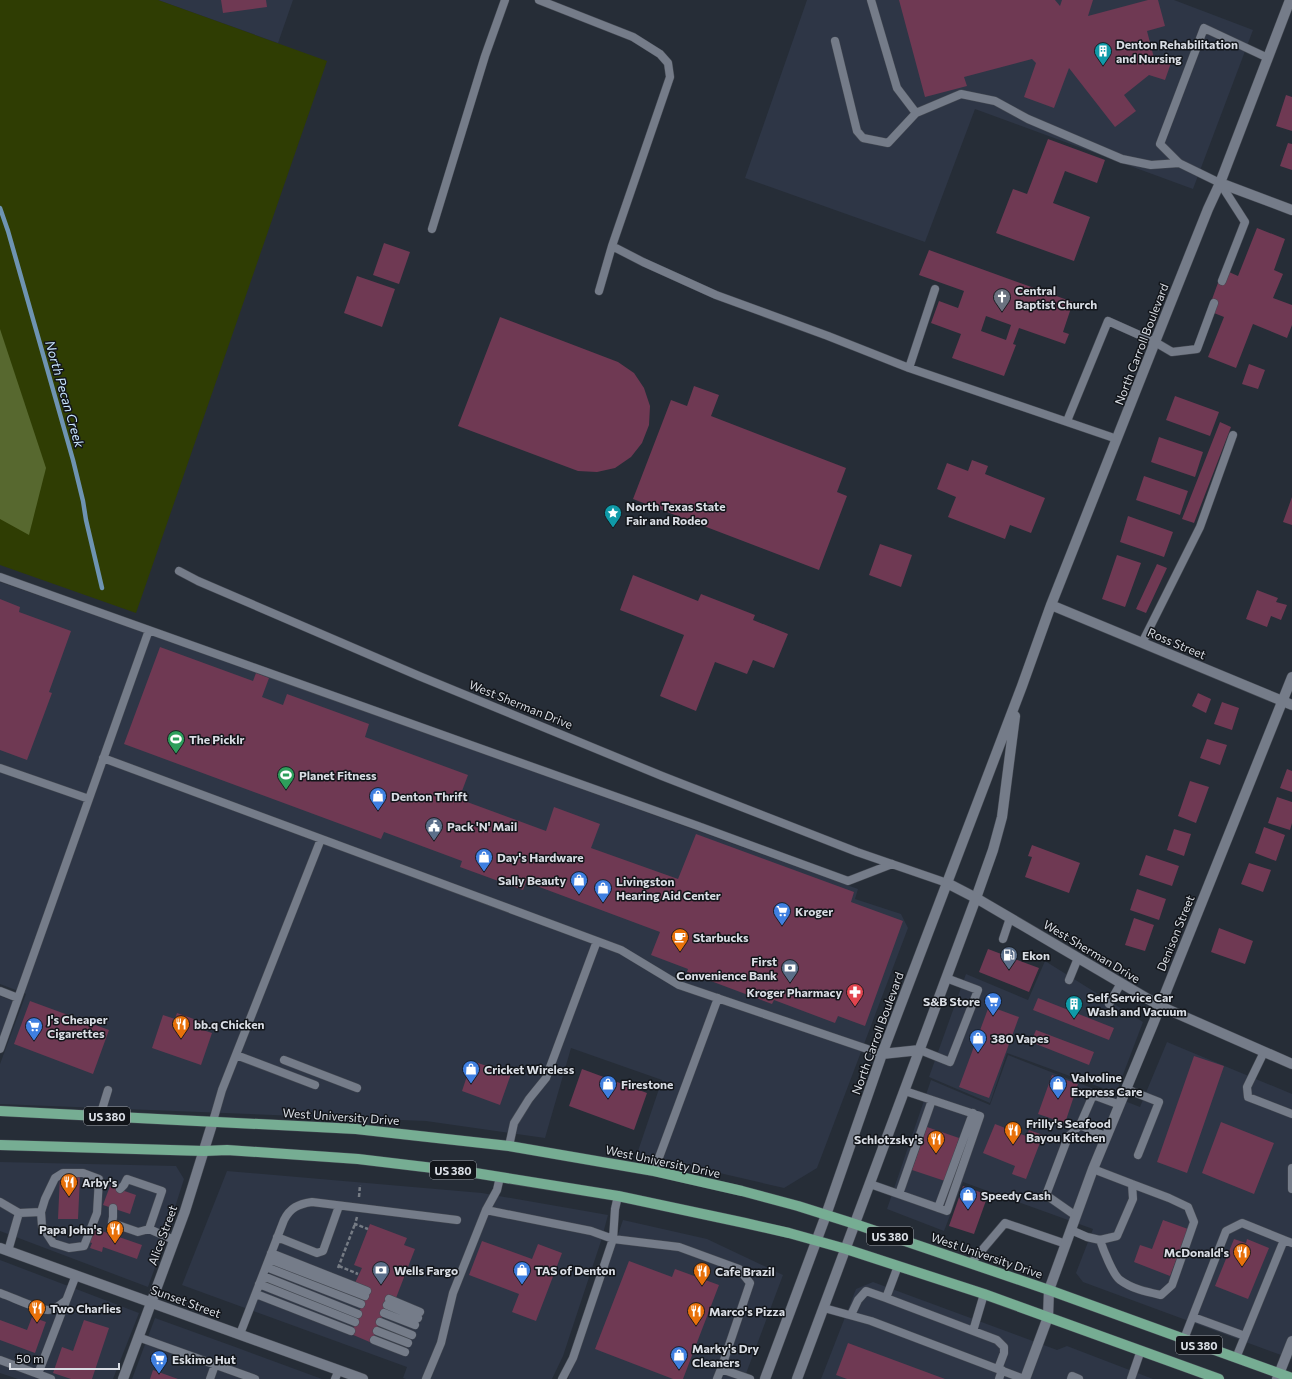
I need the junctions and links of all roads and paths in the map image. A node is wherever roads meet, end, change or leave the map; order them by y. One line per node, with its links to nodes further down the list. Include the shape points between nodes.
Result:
1 (505, 0): 11 (lane, via 485,56)
2 (539, 0): 12 (lane, via 633,37 660,54 668,63 670,77)
3 (871, 0): 7 (lane, via 897,88)
4 (1290, 0): 6 (street, North Carroll Boulevard)
5 (835, 41): 7 (lane, via 857,131 863,138 888,143)
6 (1268, 58): 8 (lane, via 1204,28 1160,144); 9 (street, North Carroll Boulevard)
7 (916, 113): 8 (lane, via 961,94 996,101 1028,119 1122,159 1151,165)
8 (1180, 163): 9 (lane)
9 (1220, 183): 10 (street); 13 (lane, via 1245,222); 17 (street, North Carroll Boulevard)
10 (1292, 210)
11 (432, 229)
12 (612, 246): 15 (lane); 18 (lane, via 716,295)
13 (1222, 281)
14 (935, 289): 18 (lane)
15 (599, 291)
16 (1214, 303): 17 (lane, via 1197,349 1172,352)
17 (1154, 342): 19 (lane, via 1108,321); 21 (street, North Carroll Boulevard)
18 (909, 368): 19 (lane)
19 (1067, 421): 21 (lane)
20 (1233, 435): 26 (lane, via 1200,527)
21 (1117, 439): 24 (street, North Carroll Boulevard)
22 (180, 571): 34 (lane, West Sherman Drive, via 419,676 662,776)
23 (0, 577): 25 (lane)
24 (1051, 605): 26 (street, Ross Street); 28 (street, North Carroll Boulevard)
25 (149, 630): 30 (lane); 34 (lane, via 848,882)
26 (1142, 643): 29 (street, Ross Street)
27 (1292, 677): 29 (street, Denison Street)
28 (1018, 698): 35 (street, North Carroll Boulevard); 36 (street, North Carroll Boulevard, via 1002,817)
29 (1287, 703): 48 (street, Denison Street)
30 (103, 758): 32 (lane); 33 (lane)
31 (0, 768): 32 (lane)
32 (89, 799): 45 (lane)
33 (321, 839): 39 (lane); 53 (lane)
34 (892, 864): 35 (lane, West Sherman Drive)
35 (947, 883): 36 (street, West Sherman Drive); 52 (street, North Carroll Boulevard)
36 (976, 898): 37 (street, West Sherman Drive); 41 (street, North Carroll Boulevard)
37 (1010, 918): 38 (lane); 40 (street, West Sherman Drive)
38 (1002, 939)
39 (597, 941): 46 (lane, via 621,950 678,985); 70 (lane, via 546,1078 514,1123)
40 (1078, 958): 42 (lane); 43 (street, West Sherman Drive)
41 (946, 978): 50 (street, North Carroll Boulevard); 50 (lane, via 978,990 950,1062)
42 (1069, 980)
43 (1121, 983): 47 (lane); 48 (street, West Sherman Drive)
44 (0, 991): 45 (lane)
45 (18, 998): 49 (lane)
46 (718, 998): 52 (lane); 75 (lane)
47 (1109, 1004)
48 (1160, 1006): 51 (street, West Sherman Drive); 58 (street, Denison Street)
49 (0, 1049)
50 (920, 1050): 52 (street); 60 (street, North Carroll Boulevard)
51 (1264, 1052): 55 (street, West Sherman Drive); 64 (lane, via 1247,1087 1248,1097)
52 (882, 1054): 92 (street, North Carroll Boulevard)
53 (236, 1055): 56 (lane); 66 (lane)
54 (284, 1060): 57 (lane)
55 (1292, 1064)
56 (315, 1085)
57 (357, 1088)
58 (1126, 1089): 62 (street, Denison Street); 72 (lane, via 1159,1102)
59 (108, 1090): 65 (lane)
60 (905, 1091): 61 (lane); 77 (street, North Carroll Boulevard)
61 (932, 1100): 82 (lane); 82 (lane, via 972,1113 938,1208)
62 (1120, 1105): 67 (lane, via 1093,1095); 68 (street, Denison Street)
63 (0, 1110): 65 (main road, West University Drive / US 380)
64 (1292, 1114)
65 (100, 1116): 66 (main road, West University Drive / US 380)
66 (213, 1121): 70 (main road, West University Drive / US 380, via 356,1128); 71 (street, Alice Street)
67 (1080, 1125): 68 (lane); 93 (lane, via 1068,1136 1046,1195)
68 (1107, 1136): 74 (street, Denison Street)
69 (0, 1145): 71 (main road, US 380)
70 (509, 1146): 75 (main road, West University Drive / US 380)
71 (204, 1151): 76 (main road, US 380, via 227,1150 358,1159); 102 (street, Alice Street)
72 (1138, 1155)
73 (1292, 1168): 81 (lane)
74 (1094, 1169): 78 (lane); 93 (street, Denison Street)
75 (654, 1171): 92 (main road, West University Drive / US 380, via 742,1191)
76 (500, 1177): 83 (main road, US 380); 88 (lane, via 497,1190)
77 (870, 1184): 82 (lane); 96 (street, North Carroll Boulevard)
78 (1132, 1184): 103 (lane, via 1133,1199 1117,1236); 103 (lane, via 1188,1207 1194,1222 1172,1285 1161,1295 1134,1288 1118,1279)
79 (360, 1185): 84 (path)
80 (124, 1189): 97 (lane, via 127,1179 162,1191)
81 (1292, 1189)
82 (899, 1194)
83 (618, 1196): 101 (lane); 105 (main road, US 380, via 760,1226)
84 (359, 1197)
85 (0, 1202): 90 (lane)
86 (339, 1206): 94 (lane); 100 (lane, via 312,1202 294,1207 287,1213); 100 (lane, via 323,1251 317,1253)
87 (116, 1210): 97 (lane, via 112,1223 138,1232)
88 (486, 1210): 101 (lane, via 590,1231); 158 (lane, via 453,1293 441,1343)
89 (41, 1212): 89 (lane, via 42,1226 53,1243 69,1248 84,1246 97,1213 99,1179 83,1173 62,1173 55,1178); 90 (lane)
90 (19, 1213): 108 (lane)
91 (357, 1215): 95 (path)
92 (826, 1215): 96 (main road, West University Drive / US 380); 105 (street, North Carroll Boulevard)
93 (1076, 1216): 99 (street, Denison Street)
94 (457, 1220)
95 (355, 1224): 98 (path); 112 (path)
96 (855, 1224): 109 (street, North Carroll Boulevard); 111 (main road, West University Drive / US 380)
97 (149, 1229): 102 (lane)
98 (368, 1229)
99 (1071, 1230): 103 (lane); 107 (street, Denison Street)
100 (277, 1238): 110 (lane)
101 (613, 1239): 146 (lane, via 680,1247 739,1268 750,1283); 159 (lane, via 572,1358)
102 (174, 1240): 124 (street, Alice Street)
103 (1100, 1240)
104 (1284, 1240): 106 (lane); 130 (lane, via 1242,1223 1226,1231); 135 (lane)
105 (816, 1241): 109 (main road, US 380); 162 (street, North Carroll Boulevard)
106 (1292, 1243)
107 (1066, 1244): 111 (lane, via 1005,1223); 118 (street, Denison Street)
108 (4, 1249): 116 (street, Sunset Street)
109 (846, 1250): 113 (main road, US 380); 125 (street, North Carroll Boulevard)
110 (269, 1260): 110 (lane, via 364,1297); 117 (lane)
111 (971, 1263): 118 (main road, West University Drive / US 380)
112 (339, 1266): 114 (path); 115 (path)
113 (898, 1266): 121 (main road, US 380); 122 (lane)
114 (337, 1271)
115 (358, 1274)
116 (76, 1275): 123 (lane); 124 (street, Sunset Street)
117 (261, 1280): 120 (lane); 128 (lane)
118 (1050, 1290): 127 (street, Denison Street); 137 (main road, West University Drive / US 380)
119 (0, 1293): 123 (lane, via 50,1310 59,1307)
120 (256, 1294): 131 (lane); 133 (lane)
121 (984, 1294): 127 (main road, US 380); 132 (lane)
122 (886, 1298): 126 (lane, via 866,1291 858,1300); 132 (lane)
123 (65, 1301): 148 (lane)
124 (151, 1302): 133 (street, Sunset Street); 136 (street, Alice Street)
125 (824, 1308): 126 (lane); 163 (street, North Carroll Boulevard)
126 (851, 1315): 147 (lane)
127 (1048, 1317): 141 (main road, US 380); 165 (street, Denison Street)
128 (356, 1318)
129 (418, 1318): 129 (lane, via 386,1306)
130 (1193, 1318): 135 (lane); 137 (lane)
131 (352, 1331)
132 (973, 1331): 147 (lane, via 997,1340 1004,1347)
133 (240, 1334): 149 (street, Sunset Street)
134 (412, 1335): 140 (lane, via 378,1327)
135 (1245, 1336): 143 (lane)
136 (138, 1337): 145 (lane); 154 (street, Alice Street)
137 (1184, 1339): 143 (main road, West University Drive / US 380)
138 (374, 1340): 142 (lane)
139 (1292, 1341): 151 (street)
140 (408, 1343)
141 (1141, 1350): 150 (main road, US 380); 168 (lane)
142 (405, 1352)
143 (1236, 1358): 151 (main road, West University Drive / US 380)
144 (0, 1360): 148 (lane)
145 (215, 1364): 155 (lane); 156 (lane)
146 (721, 1369): 160 (lane); 161 (lane)
147 (1000, 1370): 164 (lane); 165 (lane)
148 (38, 1374): 153 (lane)
149 (337, 1375): 157 (street, Sunset Street)
150 (1202, 1376): 169 (main road, US 380)
151 (1278, 1376): 152 (main road, West University Drive / US 380)
152 (1292, 1378)
153 (51, 1379)
154 (123, 1379)
155 (210, 1379)
156 (255, 1379)
157 (363, 1379)
158 (426, 1379)
159 (562, 1379)
160 (717, 1379)
161 (750, 1379)
162 (765, 1379)
163 (797, 1379)
164 (998, 1379)
165 (1024, 1379)
166 (1071, 1379): 167 (lane, via 1072,1376)
167 (1079, 1379)
168 (1131, 1379)
169 (1219, 1379)

